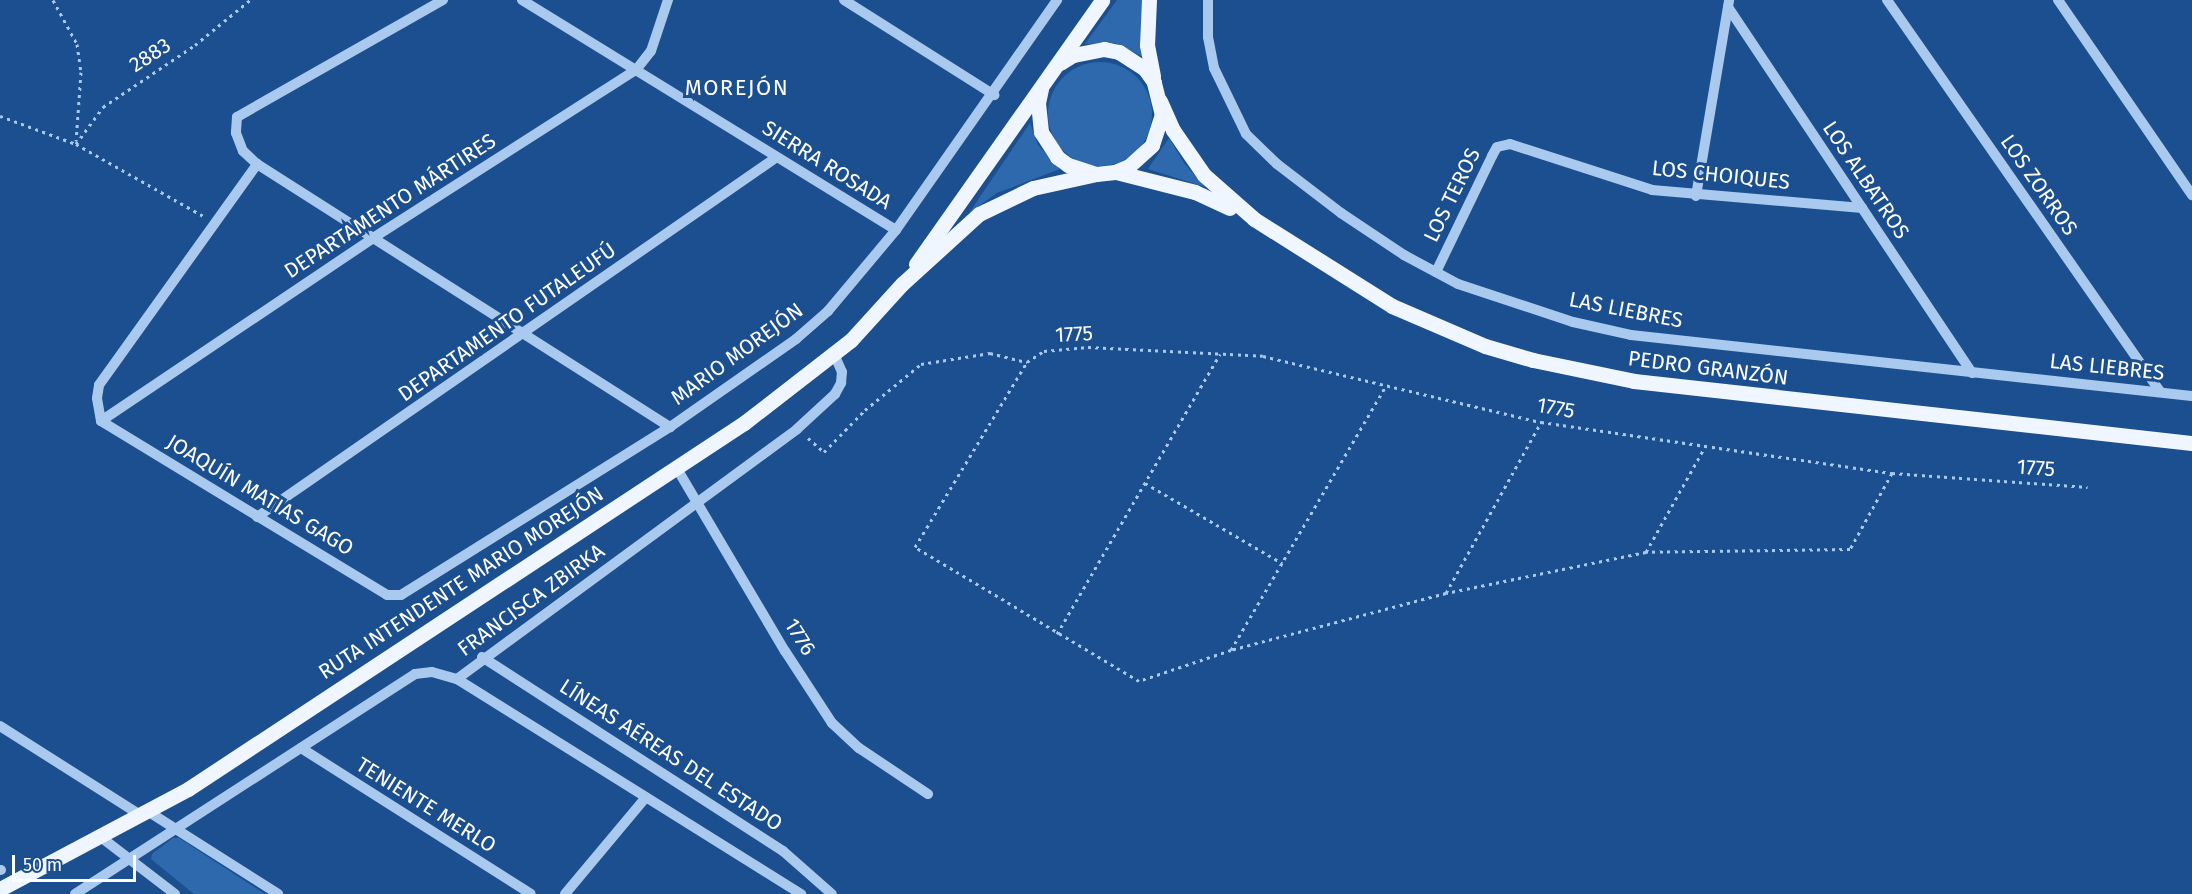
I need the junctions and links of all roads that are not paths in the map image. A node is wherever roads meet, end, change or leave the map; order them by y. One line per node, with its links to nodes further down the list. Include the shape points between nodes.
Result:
1 (443, 0): 20 (street, via 237,117 236,133 243,151)
2 (522, 0): 13 (street, SIERRA ROSADA)
3 (668, 0): 13 (street, DEPARTAMENTO MÁRTIRES, via 651,51)
4 (844, 0): 16 (street)
5 (1058, 0): 16 (street, MARIO MOREJÓN)
6 (1102, 0): 12 (main road)
7 (1149, 0): 14 (main road, via 1147,45)
8 (1208, 0): 29 (street, LAS LIEBRES, via 1214,68 1246,134 1277,164 1341,213)
9 (1887, 0): 34 (street, LOS ZORROS)
10 (2058, 0): 23 (street)
11 (1729, 4): 24 (street); 25 (street, LOS ALBATROS)
12 (1060, 63): 14 (main road, via 1088,50 1119,52 1145,69); 15 (main road)
13 (636, 70): 19 (street, SIERRA ROSADA); 28 (street, DEPARTAMENTO MÁRTIRES)
14 (1154, 82): 17 (main road)
15 (1041, 89): 22 (main road, via 1038,118 1047,145 1068,165); 30 (main road, RUTA INTENDENTE MARIO MOREJÓN)
16 (994, 95): 27 (street, MARIO MOREJÓN)
17 (1161, 101): 21 (main road, via 1159,130 1152,145 1142,157); 26 (main road, PEDRO GRANZÓN, via 1195,163 1220,192)
18 (1510, 144): 24 (street, LOS CHOIQUES, via 1652,190); 29 (street, LOS TEROS, via 1497,147)
19 (777, 157): 27 (street, SIERRA ROSADA); 31 (street, DEPARTAMENTO FUTALEUFÚ)
20 (257, 164): 28 (street); 36 (street, via 99,385)
21 (1115, 172): 22 (main road); 26 (main road, PEDRO GRANZÓN, via 1195,192)
22 (1096, 174): 30 (main road, RUTA INTENDENTE MARIO MOREJÓN, via 1048,183 989,207)
23 (2192, 195)
24 (1696, 196): 25 (street, LOS CHOIQUES)
25 (1862, 208): 33 (street, LOS ALBATROS)
26 (1254, 219): 38 (main road, PEDRO GRANZÓN, via 1392,306 1485,346 1533,360 1635,381)
27 (896, 230): 37 (street, MARIO MOREJÓN, via 828,311 796,339)
28 (374, 238): 31 (street); 36 (street, DEPARTAMENTO MÁRTIRES)
29 (1436, 272): 33 (street, LAS LIEBRES, via 1524,308 1631,334)
30 (902, 284): 32 (main road, RUTA INTENDENTE MARIO MOREJÓN)
31 (526, 335): 37 (street); 41 (street, DEPARTAMENTO FUTALEUFÚ)
32 (834, 354): 39 (main road, RUTA INTENDENTE MARIO MOREJÓN, via 744,423); 40 (street, FRANCISCA ZBIRKA, via 842,372 835,394 797,429)
33 (1972, 373): 34 (street, LAS LIEBRES)
34 (2160, 392): 35 (street, LAS LIEBRES)
35 (2192, 396)
36 (101, 421): 41 (street, JOAQUÍN MATIAS GAGO)
37 (670, 427): 42 (street, MARIO MOREJÓN)
38 (2190, 446)
39 (676, 467): 40 (street, 1776); 49 (main road, RUTA INTENDENTE MARIO MOREJÓN)
40 (698, 504): 43 (street, FRANCISCA ZBIRKA); 47 (street, 1776, via 832,723 859,748)
41 (257, 517): 42 (street, JOAQUÍN MATIAS GAGO, via 387,595)
42 (401, 595)
43 (482, 657): 44 (street, FRANCISCA ZBIRKA); 62 (street, LÍNEAS AÉREAS DEL ESTADO, via 783,850)
44 (457, 679): 46 (street, FRANCISCA ZBIRKA, via 432,672 416,674); 48 (street)
45 (0, 726): 49 (street)
46 (301, 748): 50 (street, FRANCISCA ZBIRKA); 59 (street, TENIENTE MERLO)
47 (928, 794)
48 (646, 797): 60 (street); 61 (street)
49 (146, 814): 50 (street); 51 (main road, RUTA INTENDENTE MARIO MOREJÓN)
50 (174, 827): 52 (street, FRANCISCA ZBIRKA); 58 (street)
51 (102, 838): 52 (street); 53 (main road, RUTA INTENDENTE MARIO MOREJÓN)
52 (129, 860): 56 (street, FRANCISCA ZBIRKA); 57 (street)
53 (17, 880): 54 (main road, RUTA INTENDENTE MARIO MOREJÓN); 55 (main road, RUTA INTENDENTE MARIO MOREJÓN)
54 (0, 882)
55 (0, 890)
56 (75, 894)
57 (175, 894)
58 (278, 894)
59 (531, 894)
60 (565, 894)
61 (801, 894)
62 (832, 894)

